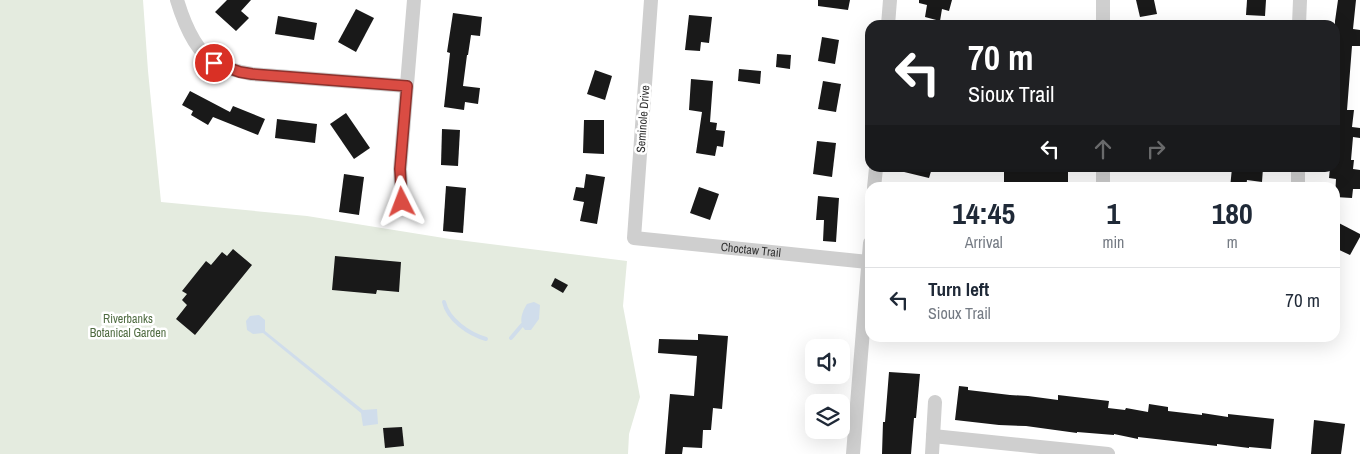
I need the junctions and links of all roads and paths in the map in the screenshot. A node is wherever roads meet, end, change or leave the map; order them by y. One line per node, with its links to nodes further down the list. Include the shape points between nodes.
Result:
1 (177, 0): 10 (street, via 190,35 214,63 252,74)
2 (414, 0): 10 (street)
3 (651, 0): 12 (street, Seminole Drive)
4 (890, 0): 7 (street)
5 (1103, 0): 8 (street)
6 (1300, 0): 9 (street)
7 (888, 20)
8 (1103, 20)
9 (1299, 20)
10 (407, 86): 11 (street, via 400,169)
11 (402, 202)
12 (634, 238): 13 (street, Choctaw Trail)
13 (865, 262)
14 (865, 300): 18 (street)
15 (935, 402): 16 (street)
16 (933, 436): 17 (street); 19 (street)
17 (1054, 451): 20 (street)
18 (853, 454)
19 (932, 454)
20 (1108, 454)

